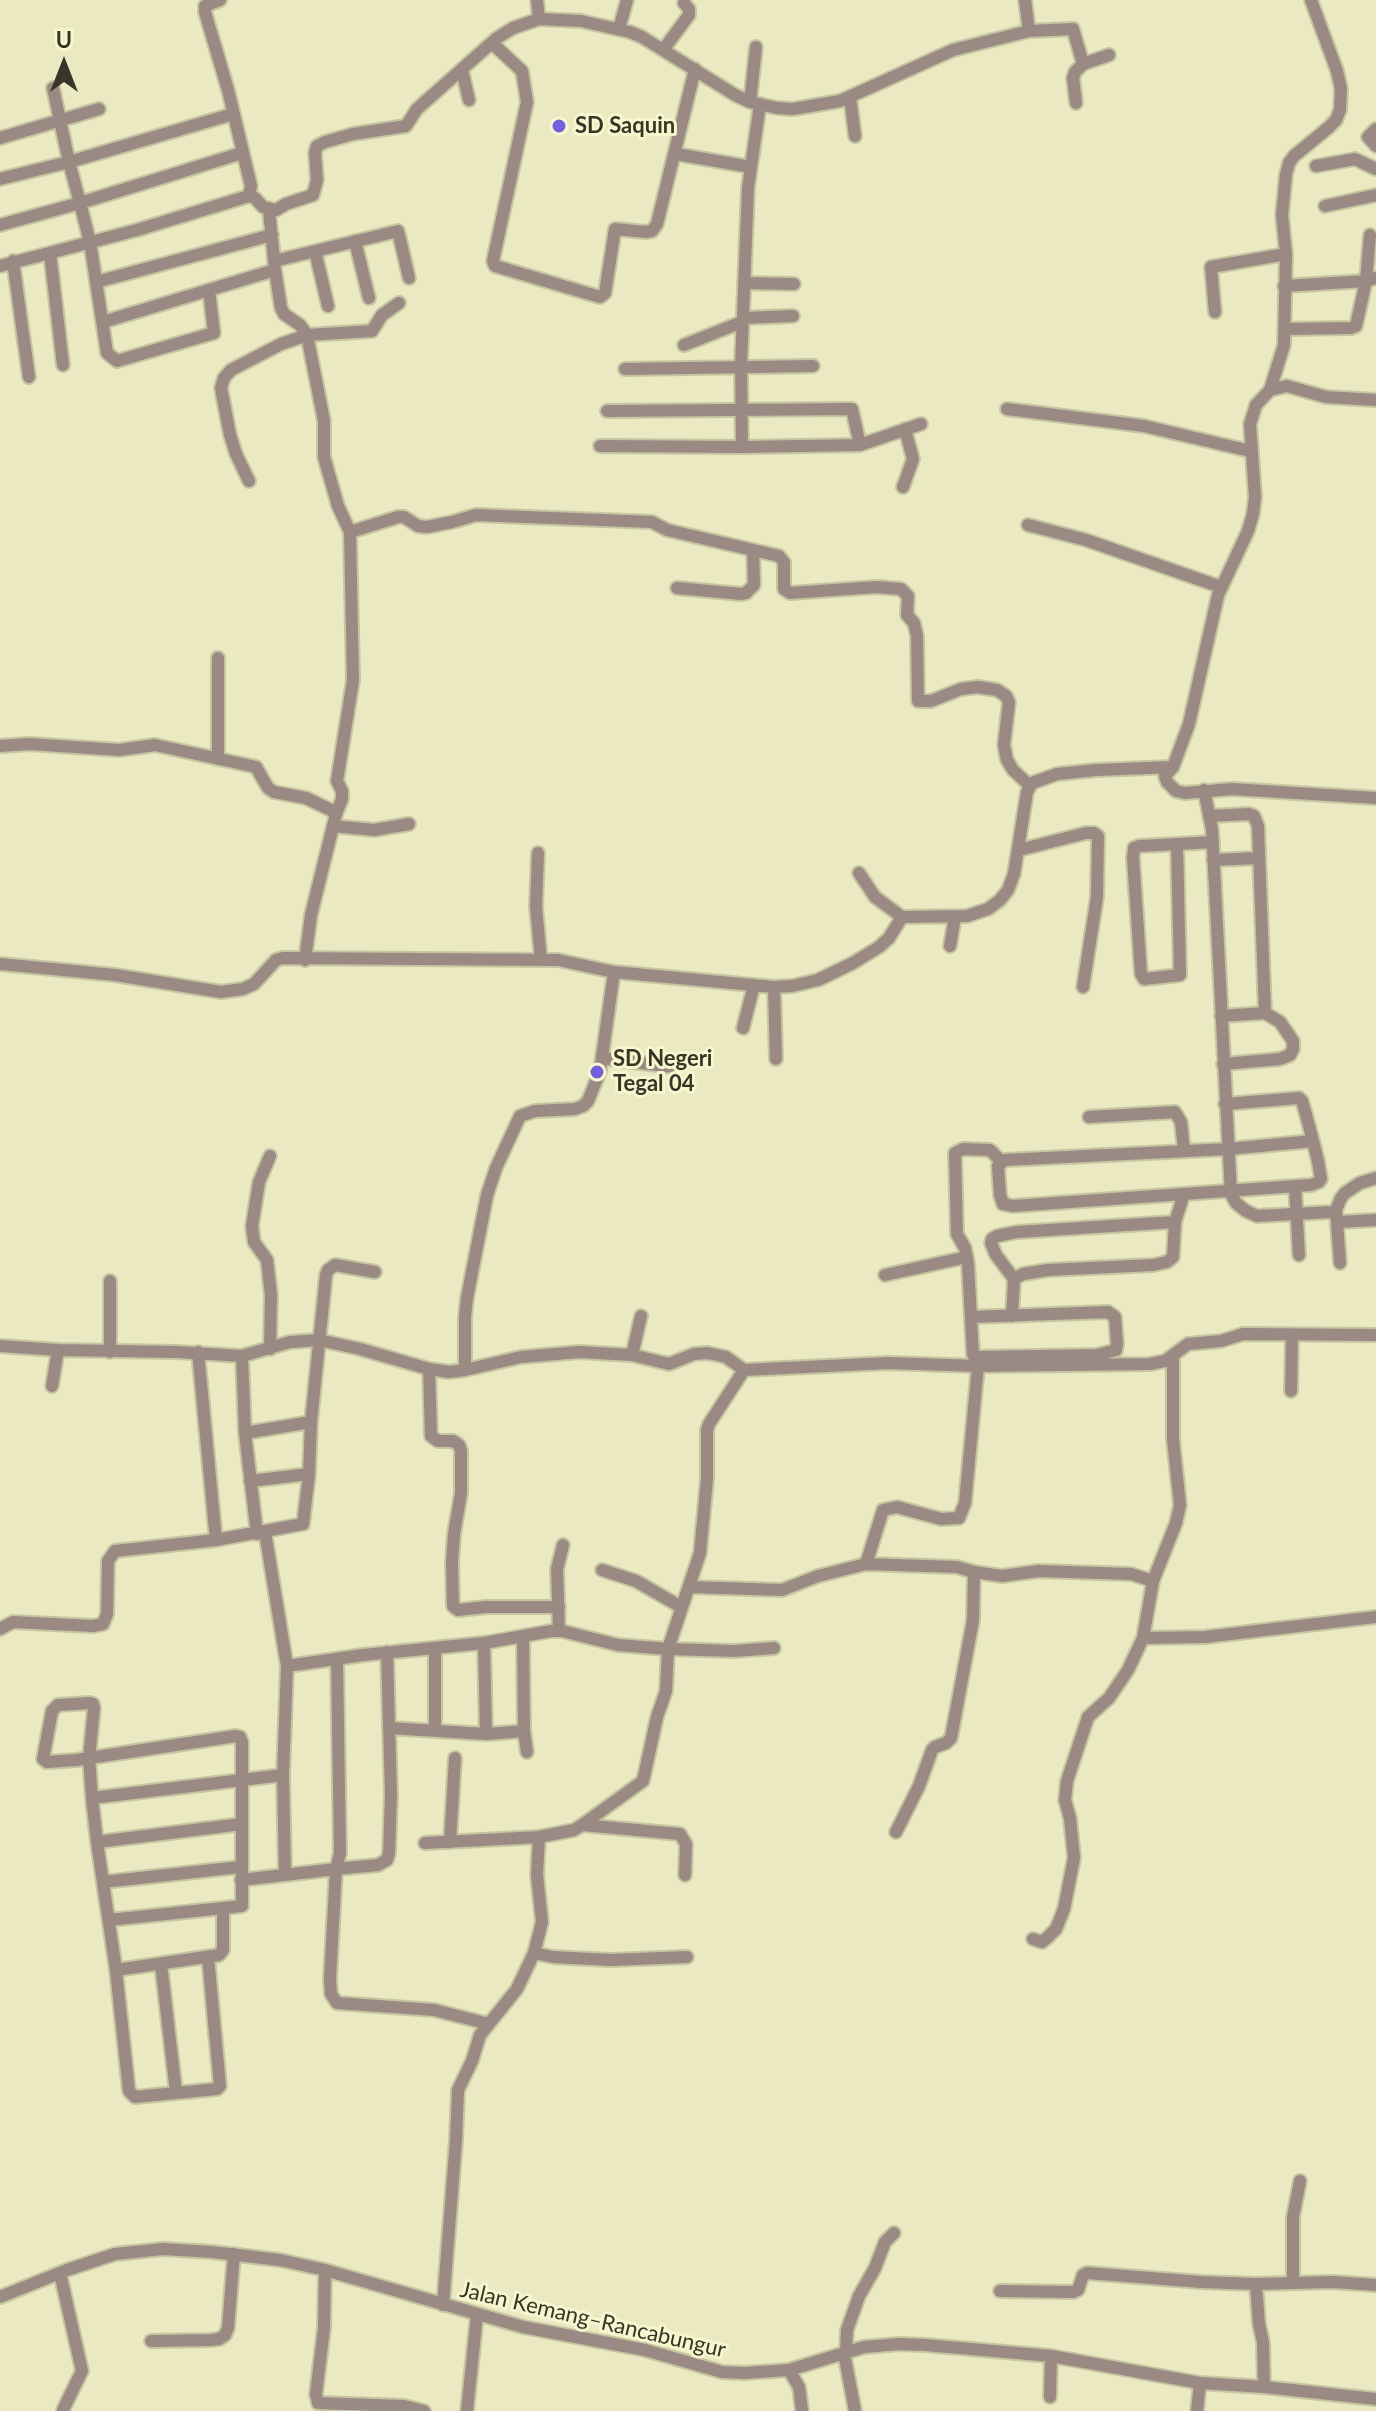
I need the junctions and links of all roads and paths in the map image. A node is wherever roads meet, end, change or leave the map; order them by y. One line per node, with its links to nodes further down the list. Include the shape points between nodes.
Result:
1 (220, 0): 23 (street, via 205,6 205,12)
2 (537, 0): 7 (street)
3 (627, 0): 8 (street)
4 (1025, 0): 9 (street)
5 (1311, 0): 48 (street, via 1332,55 1341,102 1336,120 1289,163 1282,215)
6 (684, 3): 12 (street, via 689,15)
7 (539, 19): 8 (street); 10 (street)
8 (619, 29): 12 (street)
9 (1029, 31): 14 (street, via 1073,29); 18 (street, via 953,50)
10 (492, 43): 16 (street); 30 (street, via 522,71 527,102 493,261 498,268 603,296 613,232 652,231)
11 (756, 47): 20 (street)
12 (663, 50): 15 (street)
13 (1109, 55): 14 (street)
14 (1083, 64): 21 (street, via 1073,78)
15 (695, 69): 20 (street); 30 (street)
16 (462, 70): 19 (street); 40 (street, via 417,109 406,126 317,146 313,195)
17 (53, 88): 24 (street)
18 (850, 97): 20 (street, via 793,109); 26 (street)
19 (469, 100)
20 (755, 103): 33 (street)
21 (1076, 103)
22 (99, 109): 24 (street)
23 (233, 114): 29 (street); 31 (street)
24 (60, 121): 27 (street); 31 (street)
25 (1376, 129): 28 (street, via 1368,137)
26 (855, 136)
27 (0, 138)
28 (1376, 146)
29 (242, 153): 37 (street); 38 (street)
30 (676, 154): 33 (street)
31 (69, 162): 35 (street); 38 (street)
32 (1316, 166): 34 (street, via 1355,159)
33 (751, 167): 55 (street)
34 (1376, 169)
35 (0, 179)
36 (1376, 195): 39 (street)
37 (249, 196): 40 (street); 45 (street)
38 (80, 203): 41 (street); 45 (street)
39 (1325, 206)
40 (269, 210): 42 (street)
41 (0, 225)
42 (272, 235): 50 (street); 54 (street)
43 (1370, 235): 53 (street)
44 (355, 241): 46 (street); 52 (street, via 398,231); 59 (street)
45 (90, 242): 47 (street); 54 (street)
46 (315, 251): 50 (street); 61 (street)
47 (50, 253): 49 (street); 69 (street)
48 (1286, 254): 57 (street); 62 (street, via 1211,267)
49 (13, 261): 51 (street); 73 (street)
50 (274, 265): 58 (street); 67 (street, via 281,308)
51 (0, 266)
52 (409, 278)
53 (1371, 280): 57 (street); 66 (street, via 1356,326)
54 (96, 282): 65 (street)
55 (744, 283): 56 (street); 64 (street)
56 (794, 284)
57 (1284, 286): 66 (street)
58 (209, 290): 65 (street); 65 (street, via 214,333 117,361 107,353)
59 (369, 298)
60 (399, 303): 67 (street, via 372,331)
61 (328, 306)
62 (1215, 312)
63 (793, 316): 64 (street)
64 (742, 320): 68 (street); 70 (street)
65 (103, 322)
66 (1285, 329): 74 (street, via 1283,354)
67 (307, 335): 85 (street, via 224,378 221,388 230,435); 88 (street, via 324,421 324,457)
68 (684, 345)
69 (63, 365)
70 (741, 365): 71 (street); 72 (street); 76 (street)
71 (813, 366)
72 (625, 369)
73 (29, 377)
74 (1270, 390): 75 (street, via 1287,386 1326,397); 84 (street, via 1253,413)
75 (1376, 400)
76 (741, 409): 78 (street); 81 (street, via 852,409); 83 (street)
77 (1007, 409): 84 (street, via 1144,426)
78 (607, 411)
79 (921, 424): 80 (street)
80 (905, 429): 81 (street); 86 (street, via 913,459)
81 (860, 445): 83 (street)
82 (600, 446): 83 (street)
83 (742, 447)
84 (1250, 451): 90 (street, via 1253,514)
85 (249, 481)
86 (903, 487)
87 (1028, 525): 90 (street)
88 (350, 532): 89 (street, via 398,517 427,527 476,515 652,522); 100 (street, via 353,680 337,781 342,799)
89 (753, 550): 91 (street, via 754,585 746,593); 96 (street, via 783,558 784,589 790,593 877,587 905,592 907,615 917,636 918,701 978,687 1006,696 1007,760)
90 (1221, 587): 95 (street, via 1189,724)
91 (677, 588)
92 (218, 658): 94 (street)
93 (0, 746): 94 (street, via 119,750 155,745)
94 (218, 759): 100 (street, via 256,767 268,788 326,806)
95 (1173, 767): 96 (street, via 1057,774); 97 (street, via 1165,776 1170,787 1185,793)
96 (1030, 786): 104 (street)
97 (1204, 790): 98 (street); 99 (street)
98 (1376, 798)
99 (1209, 816): 102 (street); 106 (street, via 1254,816)
100 (334, 820): 101 (street, via 374,830); 112 (street)
101 (409, 824)
102 (1213, 842): 103 (street); 107 (street)
103 (1177, 844): 103 (street, via 1134,848 1144,979 1180,975)
104 (1019, 850): 110 (street, via 1010,885 1000,900 978,914); 118 (street, via 1086,833 1098,836 1097,897)
105 (538, 853): 113 (street)
106 (1259, 858): 107 (street); 119 (street)
107 (1213, 860): 120 (street)
108 (859, 873): 109 (street, via 875,897)
109 (902, 917): 110 (street); 117 (street, via 889,938 853,963 807,983)
110 (955, 917): 111 (street)
111 (950, 946)
112 (305, 960): 113 (street); 114 (street, via 276,960 254,984 221,992)
113 (541, 960): 115 (street)
114 (0, 964)
115 (614, 972): 116 (street); 122 (street)
116 (754, 985): 117 (street); 121 (street)
117 (774, 987): 123 (street)
118 (1083, 987)
119 (1265, 1013): 120 (street); 124 (street, via 1288,1032 1293,1041 1290,1055)
120 (1221, 1016): 124 (street)
121 (743, 1028)
122 (602, 1058): 125 (street); 164 (street, via 583,1106 525,1113 508,1138 483,1210 465,1317)
123 (776, 1059)
124 (1223, 1064): 126 (street)
125 (673, 1067)
126 (1225, 1104): 128 (street, via 1299,1098); 129 (street)
127 (1089, 1117): 130 (street, via 1175,1112)
128 (1313, 1141): 129 (street); 134 (street, via 1321,1179)
129 (1228, 1149): 130 (street); 135 (street)
130 (1184, 1151): 132 (street)
131 (270, 1156): 155 (street, via 259,1182 252,1226 254,1242 267,1260)
132 (1001, 1161): 136 (street, via 1000,1195 1003,1204 1013,1206); 142 (street, via 990,1150 955,1153 957,1234)
133 (1376, 1178): 138 (street, via 1345,1193)
134 (1295, 1186): 135 (street); 137 (street)
135 (1230, 1191): 136 (street); 137 (street, via 1236,1203 1257,1216)
136 (1184, 1194): 140 (street)
137 (1298, 1214): 138 (street); 141 (street)
138 (1337, 1216): 139 (street); 143 (street)
139 (1376, 1220)
140 (1175, 1222): 146 (street, via 1173,1257 1167,1262 1048,1270); 146 (street, via 997,1236 991,1243)
141 (1299, 1255)
142 (967, 1257): 145 (street); 150 (street)
143 (1340, 1263)
144 (375, 1272): 153 (street, via 335,1265 328,1270)
145 (885, 1275)
146 (1014, 1279): 149 (street)
147 (110, 1281): 157 (street)
148 (641, 1316): 159 (street)
149 (1012, 1316): 150 (street); 150 (street, via 1108,1312 1118,1331 1116,1350 1097,1355 975,1357)
150 (971, 1317)
151 (1292, 1335): 152 (street); 160 (street, via 1243,1334 1188,1344); 167 (street)
152 (1376, 1335)
153 (319, 1340): 155 (street); 163 (street); 168 (street)
154 (0, 1346): 156 (street)
155 (270, 1349): 161 (street)
156 (58, 1350): 157 (street); 166 (street)
157 (110, 1352): 158 (street)
158 (198, 1352): 161 (street); 173 (street)
159 (632, 1355): 164 (street, via 566,1352); 165 (street, via 669,1364 708,1353 726,1357)
160 (1173, 1355): 162 (street, via 1150,1364); 178 (street, via 1180,1505)
161 (242, 1356): 169 (street)
162 (978, 1366): 165 (street, via 888,1363); 175 (street, via 965,1503 959,1518 941,1519 897,1507 883,1510)
163 (429, 1369): 164 (street); 180 (street, via 431,1436 453,1441 461,1451 452,1605 458,1610)
164 (465, 1370)
165 (744, 1370): 179 (street, via 707,1430 704,1526)
166 (52, 1386)
167 (1291, 1391)
168 (311, 1422): 169 (street); 170 (street)
169 (245, 1433): 171 (street)
170 (309, 1474): 171 (street); 172 (street, via 303,1524)
171 (250, 1481): 172 (street)
172 (261, 1533): 173 (street); 193 (street)
173 (216, 1540): 183 (street, via 115,1551 108,1561 107,1614 99,1626 13,1622)
174 (563, 1545): 180 (street, via 557,1569)
175 (866, 1564): 177 (street); 179 (street, via 782,1590)
176 (602, 1570): 181 (street, via 636,1581)
177 (974, 1572): 178 (street, via 1131,1574); 206 (street, via 973,1620 951,1738 932,1750)
178 (1153, 1581): 186 (street)
179 (690, 1587): 181 (street)
180 (559, 1607): 184 (street)
181 (681, 1607): 190 (street)
182 (1376, 1617): 186 (street, via 1205,1637)
183 (0, 1629)
184 (559, 1631): 185 (street); 190 (street, via 607,1643)
185 (523, 1636): 187 (street); 196 (street)
186 (1143, 1638): 218 (street, via 1128,1670 1083,1730 1067,1781 1074,1858 1064,1909 1047,1938)
187 (484, 1643): 188 (street); 197 (street)
188 (435, 1648): 191 (street); 195 (street)
189 (774, 1648): 190 (street)
190 (668, 1649): 205 (street, via 666,1691 643,1781)
191 (387, 1652): 192 (street); 194 (street)
192 (337, 1659): 193 (street); 211 (street)
193 (287, 1666): 201 (street)
194 (389, 1728): 195 (street); 211 (street, via 387,1860)
195 (435, 1731): 197 (street)
196 (524, 1731): 197 (street); 198 (street)
197 (486, 1734)
198 (527, 1752)
199 (89, 1758): 199 (street, via 93,1704 58,1705 52,1711 44,1761); 202 (street, via 236,1736 242,1742); 203 (street)
200 (455, 1758): 209 (street)
201 (283, 1775): 202 (street); 213 (street)
202 (242, 1778): 203 (street); 204 (street)
203 (92, 1798): 208 (street)
204 (242, 1824): 208 (street); 212 (street)
205 (582, 1825): 207 (street); 214 (street, via 680,1834 686,1844)
206 (896, 1832)
207 (539, 1837): 209 (street); 219 (street, via 542,1922)
208 (97, 1842): 215 (street)
209 (450, 1842): 210 (street)
210 (425, 1843)
211 (336, 1869): 213 (street); 224 (street, via 330,1979 334,2000 434,2010)
212 (241, 1874): 213 (street); 215 (street); 216 (street, via 242,1906)
213 (285, 1874)
214 (685, 1875)
215 (103, 1882): 217 (street)
216 (223, 1909): 217 (street); 220 (street, via 223,1950)
217 (109, 1920): 223 (street)
218 (1033, 1939)
219 (534, 1953): 221 (street, via 610,1960); 224 (street, via 517,1989)
220 (208, 1957): 222 (street); 225 (street, via 220,2086)
221 (687, 1957)
222 (161, 1964): 223 (street); 225 (street)
223 (116, 1970): 225 (street, via 129,2091 135,2097)
224 (489, 2024): 236 (street, via 457,2097)
225 (176, 2092)
226 (1300, 2181): 231 (street, via 1293,2217)
227 (894, 2233): 239 (street, via 859,2296)
228 (230, 2254): 229 (street, Jalan Kemang–Rancabungur); 230 (street, Jalan Kemang–Rancabungur, via 163,2249 115,2254); 238 (street, via 225,2335)
229 (325, 2270): 236 (street, Jalan Kemang–Rancabungur); 247 (street, via 318,2403)
230 (60, 2273): 235 (street, Jalan Kemang–Rancabungur); 246 (street, via 82,2371)
231 (1293, 2283): 232 (street); 233 (street)
232 (1256, 2284): 234 (street, via 1087,2273 1073,2292); 243 (street)
233 (1376, 2285)
234 (1000, 2291)
235 (0, 2297)
236 (443, 2305): 237 (street, Jalan Kemang–Rancabungur)
237 (477, 2315): 241 (street, Jalan Kemang–Rancabungur, via 653,2352 710,2370); 248 (street)
238 (151, 2341)
239 (845, 2352): 240 (street, Jalan Kemang–Rancabungur, via 899,2344); 241 (street, Jalan Kemang–Rancabungur); 250 (street)
240 (1051, 2356): 242 (street, Jalan Kemang–Rancabungur); 244 (street)
241 (789, 2370): 249 (street, via 799,2387)
242 (1200, 2383): 243 (street, Jalan Kemang–Rancabungur); 251 (street)
243 (1264, 2387): 245 (street, Jalan Kemang–Rancabungur)
244 (1050, 2397)
245 (1376, 2399)
246 (63, 2410)
247 (424, 2411)
248 (467, 2411)
249 (802, 2411)
250 (855, 2411)
251 (1197, 2411)

